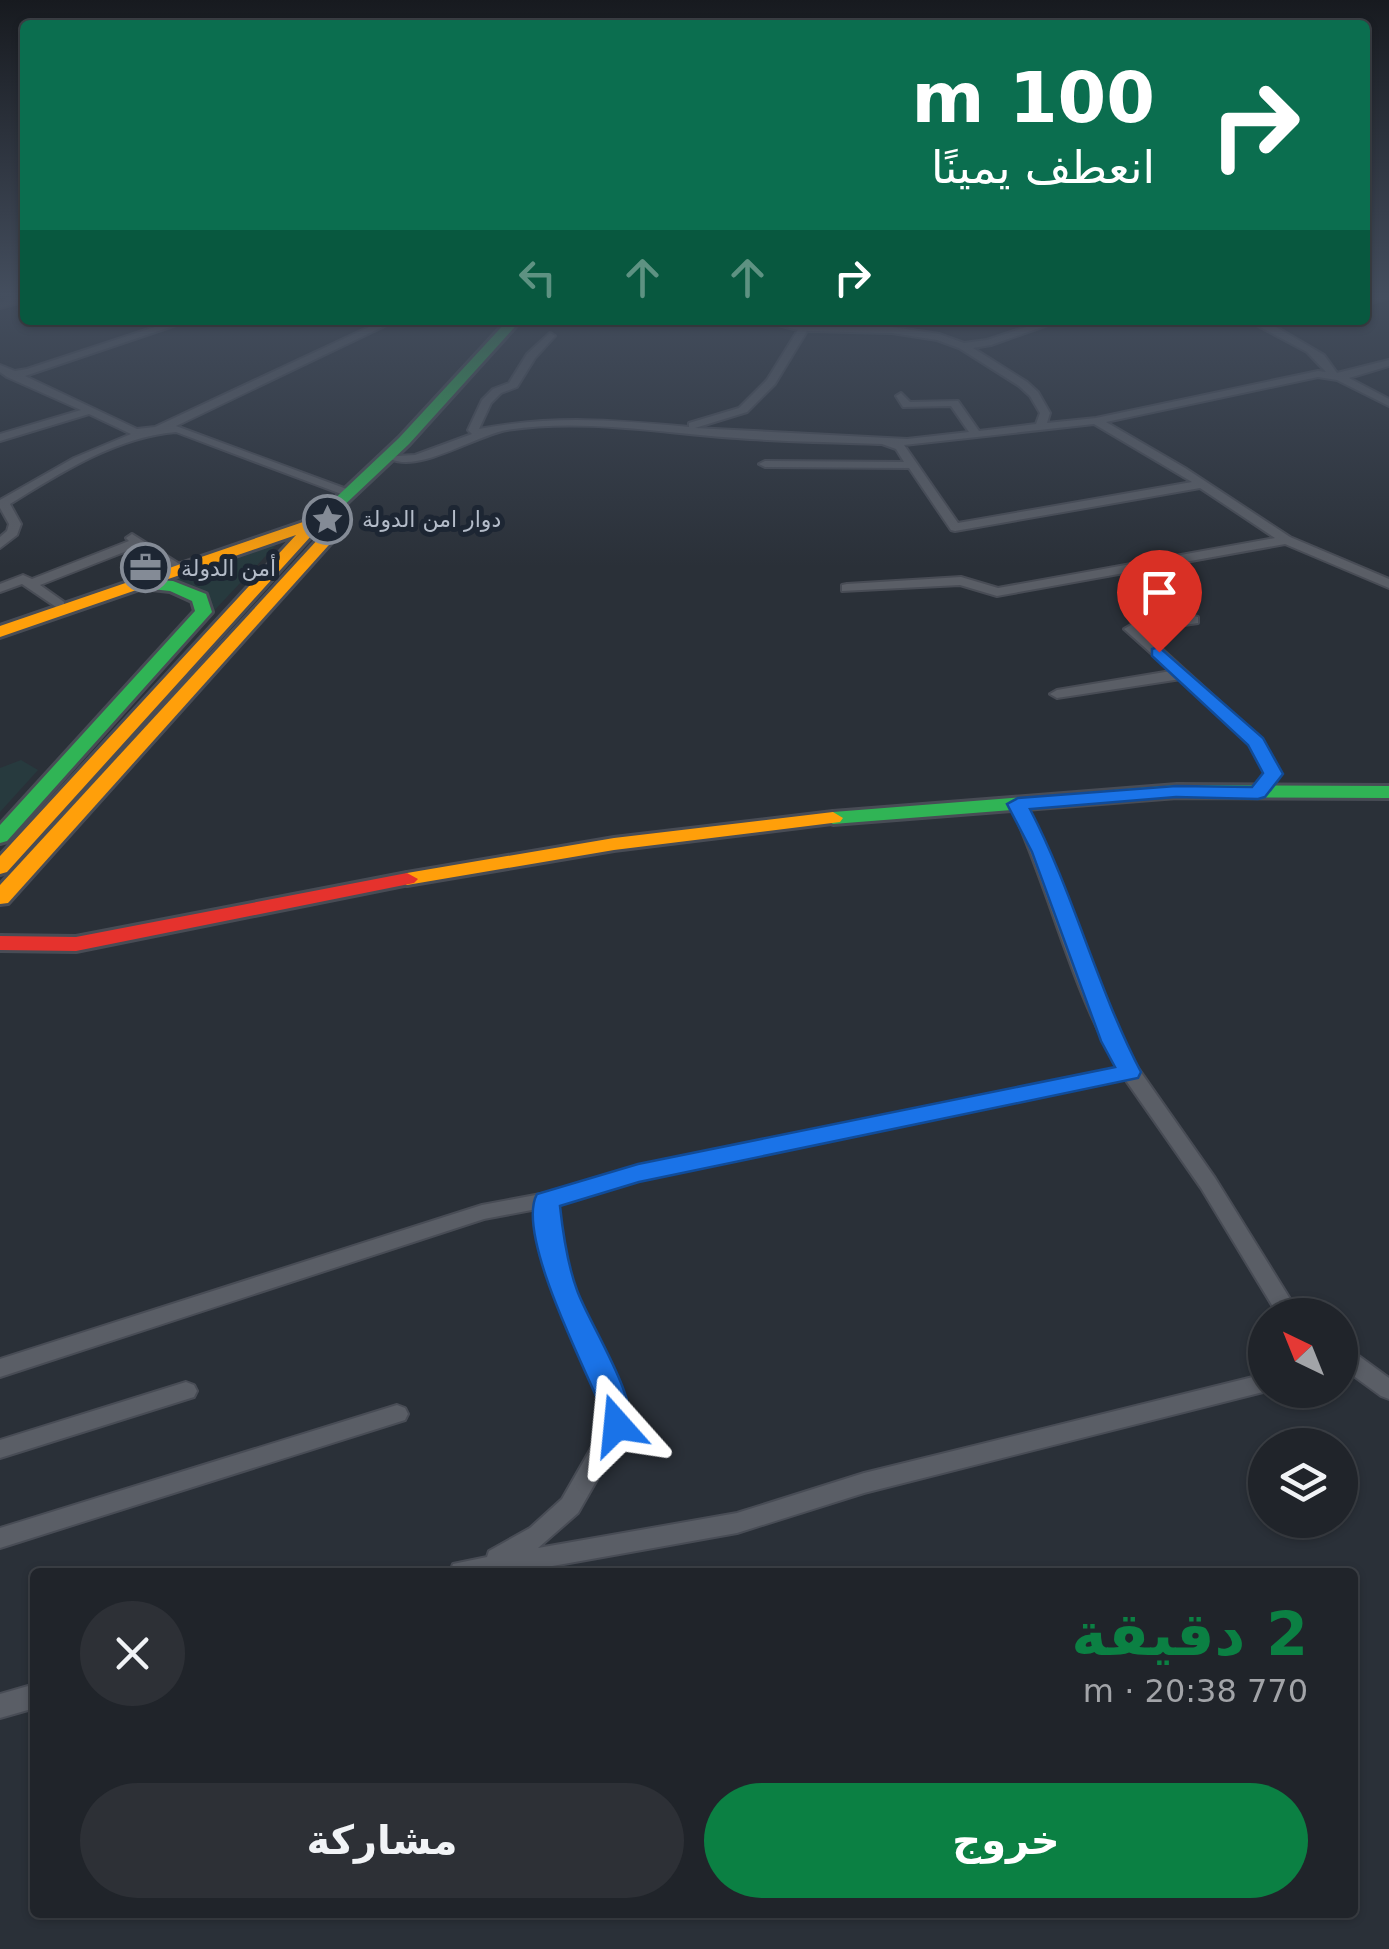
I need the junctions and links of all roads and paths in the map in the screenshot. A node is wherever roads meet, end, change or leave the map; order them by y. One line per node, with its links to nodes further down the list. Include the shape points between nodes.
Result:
1 (31, 385): 11 (street)
2 (254, 385): 16 (street)
3 (460, 385): 20 (main road)
4 (510, 385): 14 (street, via 486,402 473,430)
5 (768, 385): 15 (street, via 743,410)
6 (1021, 385): 13 (street, via 1045,413)
7 (1284, 385): 12 (street)
8 (1355, 385): 10 (street)
9 (901, 396): 17 (street, via 907,405 954,402)
10 (1389, 403)
11 (94, 410): 16 (street, via 135,432); 18 (street)
12 (1096, 421): 13 (street); 23 (street)
13 (1042, 425): 17 (street)
14 (502, 427): 15 (street, via 590,422); 20 (street, via 416,458)
15 (678, 428): 19 (street)
16 (158, 430): 24 (street, via 177,429); 27 (street, via 128,437 3,503 15,524)
17 (975, 433): 19 (street)
18 (0, 438)
19 (882, 442): 22 (street, via 900,447)
20 (400, 450): 24 (main road)
21 (765, 464): 22 (street)
22 (914, 465): 23 (street, via 955,527)
23 (1203, 484): 26 (street)
24 (342, 510): 25 (main road); 41 (main road)
25 (310, 523): 28 (main road); 30 (main road); 35 (main road)
26 (1286, 540): 31 (street); 33 (street, via 997,592 961,580)
27 (0, 544)
28 (175, 565): 29 (street, via 135,540); 34 (main road)
29 (31, 584): 32 (street, via 23,579); 34 (street)
30 (139, 584): 35 (main road, via 193,594); 37 (main road)
31 (1389, 584)
32 (0, 588)
33 (847, 588)
34 (60, 605): 37 (main road)
35 (211, 620): 40 (main road); 41 (main road)
36 (1193, 620): 38 (street, via 1131,629)
37 (0, 628)
38 (1186, 676): 39 (street); 43 (street, via 1256,742 1273,774)
39 (1057, 694)
40 (84, 746): 41 (main road); 45 (main road)
41 (122, 749): 46 (main road); 47 (main road)
42 (1389, 792): 43 (main road)
43 (1258, 793): 44 (main road)
44 (1018, 804): 48 (main road, via 846,816 614,844 76,944); 49 (street)
45 (0, 837)
46 (0, 868)
47 (0, 898)
48 (0, 943)
49 (1129, 1072): 50 (street, via 638,1173); 51 (street)
50 (546, 1200): 52 (street, via 482,1212); 60 (street, via 563,1290 617,1425 570,1506 540,1535)
51 (1278, 1298)
52 (0, 1368)
53 (1358, 1369): 55 (street)
54 (1248, 1386): 60 (street, via 864,1483 737,1523)
55 (1389, 1390)
56 (186, 1392): 58 (street)
57 (397, 1414): 59 (street)
58 (0, 1449)
59 (0, 1538)
60 (489, 1565): 61 (street)
61 (477, 1568)
62 (30, 1697): 63 (street)
63 (0, 1706)

